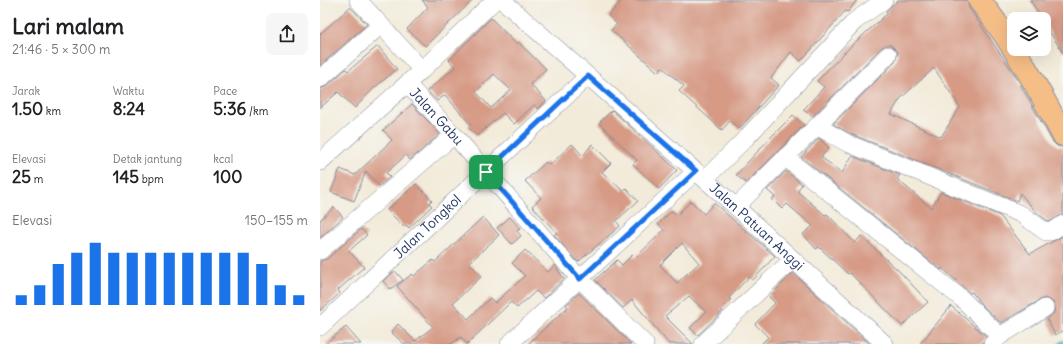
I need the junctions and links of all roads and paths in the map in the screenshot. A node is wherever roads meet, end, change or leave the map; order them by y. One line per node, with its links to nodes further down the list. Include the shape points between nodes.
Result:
1 (358, 0): 6 (street, Jalan Gabu)
2 (495, 0): 8 (street)
3 (502, 0): 9 (street, Jalan Patuan Anggi)
4 (884, 0): 18 (street, via 855,21 746,138)
5 (979, 0): 14 (highway, via 1000,27)
6 (381, 25): 8 (street, Jalan Gabu); 10 (street)
7 (888, 56): 12 (street)
8 (422, 70): 11 (street)
9 (588, 76): 17 (street, Jalan Tongkol); 18 (street, Jalan Patuan Anggi)
10 (320, 79)
11 (407, 84): 13 (street, Jalan Gabu); 16 (street)
12 (817, 126): 15 (street); 20 (street, via 847,143 1021,214 1046,232 1051,232)
13 (454, 135): 17 (street, Jalan Gabu); 21 (street)
14 (1063, 135)
15 (785, 157): 19 (street); 26 (street, via 962,299)
16 (320, 162)
17 (486, 172): 23 (street, Jalan Gabu); 25 (street, Jalan Tongkol)
18 (700, 175): 19 (street, Jalan Patuan Anggi); 23 (street)
19 (736, 207): 22 (street, Jalan Patuan Anggi)
20 (1063, 224)
21 (320, 251)
22 (792, 260): 29 (street); 30 (street, Jalan Patuan Anggi)
23 (580, 279): 27 (street); 28 (street, Jalan Gabu)
24 (1045, 308): 26 (street)
25 (320, 327)
26 (996, 340)
27 (509, 344)
28 (645, 344)
29 (703, 344)
30 (885, 344)

